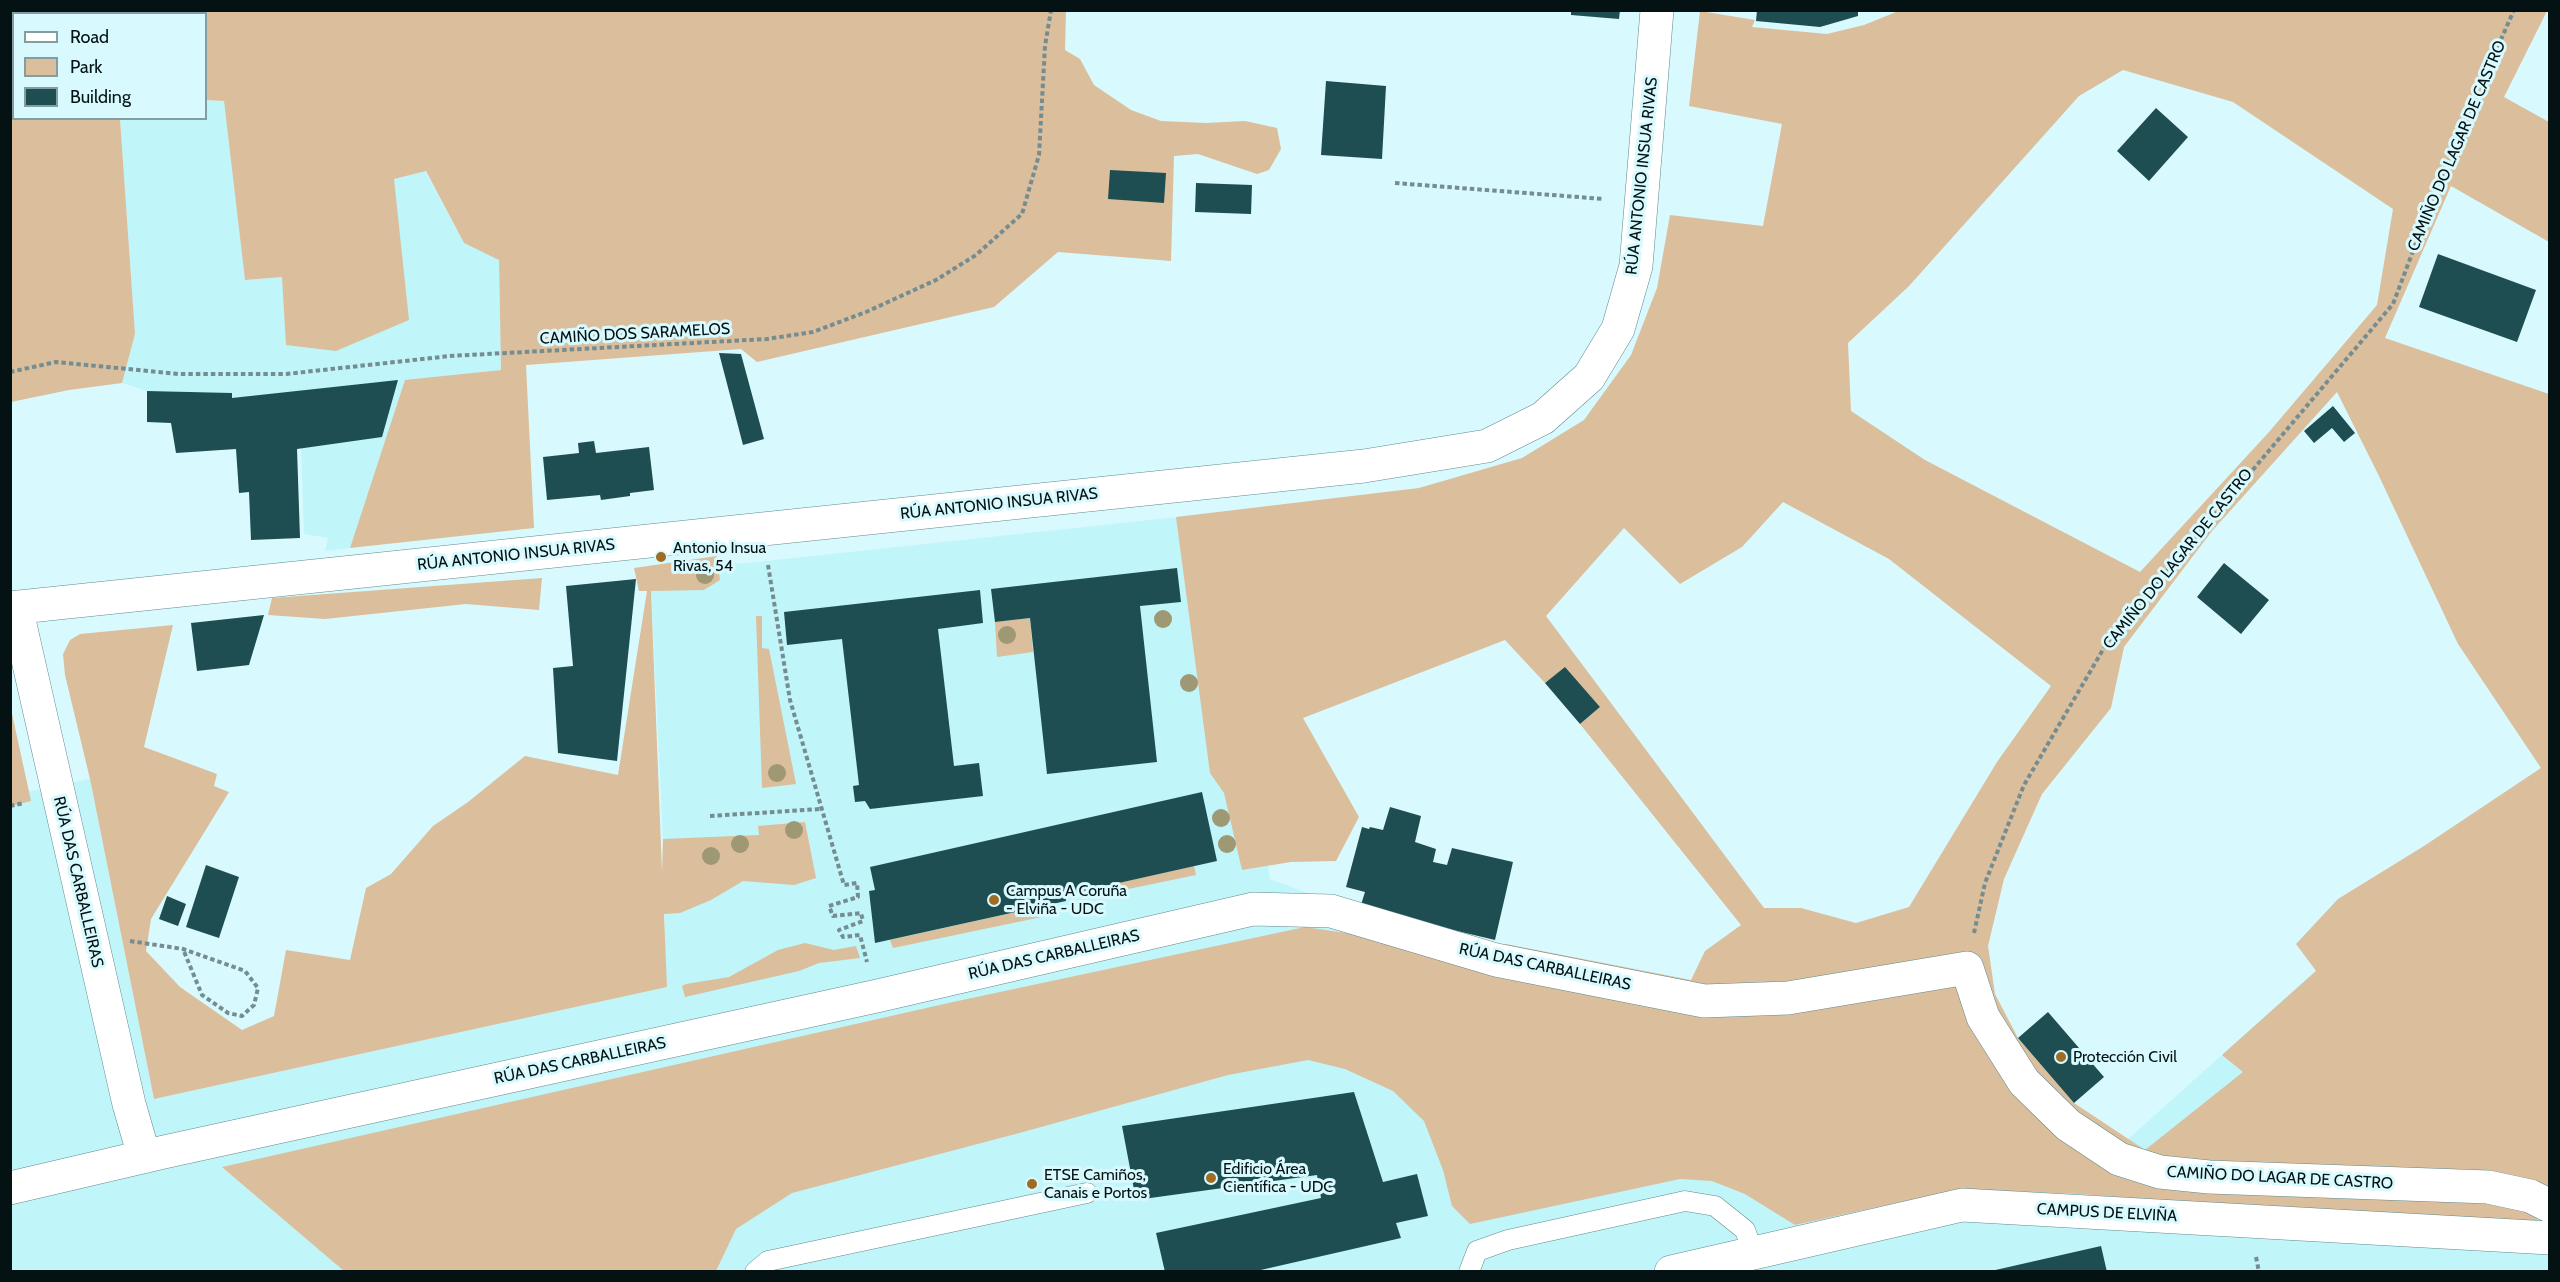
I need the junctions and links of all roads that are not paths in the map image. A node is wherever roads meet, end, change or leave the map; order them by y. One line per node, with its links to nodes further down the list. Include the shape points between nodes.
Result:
1 (1657, 10): 2 (street, RÚA ANTONIO INSUA RIVAS, via 1636,266 1617,329 1589,377 1543,418 1486,446 1364,466)
2 (13, 608): 4 (street, RÚA DAS CARBALLEIRAS)
3 (1967, 968): 4 (street, RÚA DAS CARBALLEIRAS, via 1788,998 1704,1001 1496,960 1331,911 1253,909 877,996); 7 (street, CAMIÑO DO LAGAR DE CASTRO, via 1983,1017 2024,1082 2068,1125 2119,1159 2160,1172 2209,1177 2488,1187 2530,1196)
4 (144, 1156): 5 (street, RÚA DAS CARBALLEIRAS)
5 (10, 1188)
6 (1087, 1193): 10 (lane, via 768,1261)
7 (2550, 1206)
8 (2550, 1238): 9 (street, CAMPUS DE ELVIÑA, via 1962,1205)
9 (1753, 1252): 11 (lane, via 1745,1230 1715,1206 1685,1201 1508,1240 1477,1251); 12 (street, CAMPUS DE ELVIÑA)
10 (755, 1272)
11 (1469, 1272)
12 (1671, 1272)

